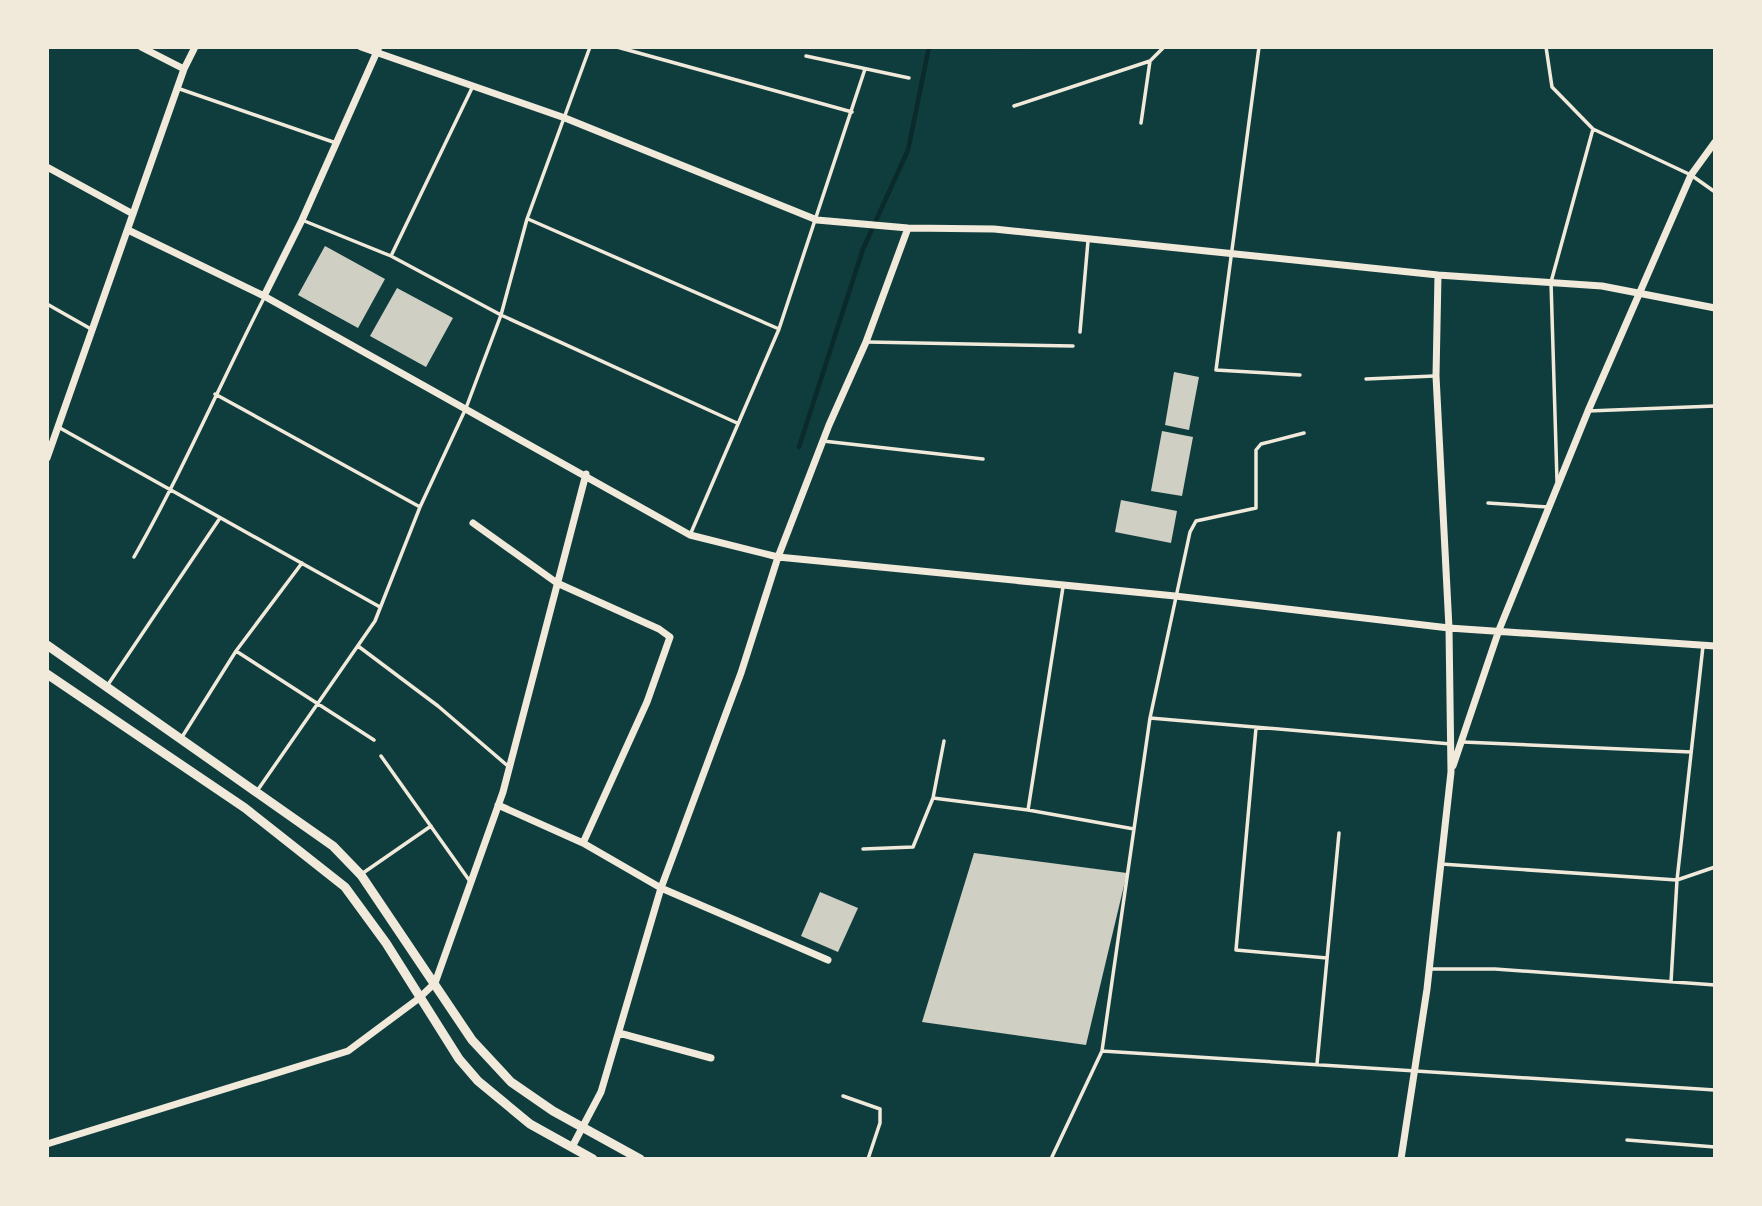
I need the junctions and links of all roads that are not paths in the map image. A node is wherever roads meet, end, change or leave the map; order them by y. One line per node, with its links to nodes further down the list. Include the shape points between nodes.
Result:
1 (141, 47): 12 (street)
2 (195, 47): 12 (street)
3 (361, 47): 9 (street)
4 (590, 47): 19 (lane)
5 (617, 47): 18 (lane)
6 (1164, 47): 11 (lane)
7 (1259, 47): 34 (lane)
8 (1546, 47): 21 (lane, via 1552,88)
9 (377, 50): 16 (street); 23 (street)
10 (806, 56): 13 (lane)
11 (1150, 61): 17 (lane); 20 (lane)
12 (184, 69): 15 (street)
13 (865, 69): 14 (lane); 18 (lane)
14 (909, 78)
15 (177, 88): 23 (lane); 27 (street)
16 (472, 88): 19 (street); 35 (lane)
17 (1014, 106)
18 (852, 112): 30 (lane)
19 (565, 117): 28 (lane); 30 (street)
20 (1141, 123)
21 (1593, 129): 25 (lane); 37 (lane)
22 (1715, 142): 25 (street)
23 (336, 143): 29 (street)
24 (47, 167): 27 (street)
25 (1691, 175): 26 (lane); 38 (street)
26 (1715, 192)
27 (133, 214): 32 (street)
28 (527, 219): 42 (lane); 43 (lane)
29 (302, 220): 35 (lane); 39 (street)
30 (817, 220): 31 (street); 43 (lane)
31 (908, 228): 33 (street, via 994,229); 46 (street)
32 (128, 230): 39 (street); 44 (street)
33 (1089, 239): 34 (street); 45 (lane)
34 (1231, 253): 36 (street); 48 (lane, via 1216,370)
35 (391, 256): 42 (lane)
36 (1438, 275): 37 (street); 49 (street)
37 (1552, 282): 38 (street); 63 (lane)
38 (1640, 293): 41 (street); 54 (street)
39 (264, 296): 51 (lane); 53 (street)
40 (47, 304): 44 (lane)
41 (1715, 308)
42 (502, 315): 53 (lane); 55 (lane)
43 (779, 329): 55 (lane)
44 (93, 330): 56 (street)
45 (1080, 332)
46 (866, 342): 47 (lane); 58 (street)
47 (1073, 346)
48 (1300, 374)
49 (1436, 376): 50 (lane); 77 (street)
50 (1366, 379)
51 (215, 394): 62 (lane); 65 (lane)
52 (1715, 406): 54 (lane)
53 (466, 408): 61 (street); 65 (lane)
54 (1588, 411): 63 (street)
55 (737, 423): 69 (lane)
56 (60, 428): 59 (street); 62 (lane)
57 (1304, 433): 75 (lane, via 1261,444 1256,450 1256,508 1196,521)
58 (823, 441): 60 (lane); 71 (street)
59 (47, 458)
60 (983, 459)
61 (586, 474): 69 (street); 73 (street)
62 (173, 490): 67 (lane); 70 (lane)
63 (1557, 490): 66 (street)
64 (1488, 503): 66 (lane)
65 (420, 507): 76 (lane)
66 (1550, 507): 78 (street)
67 (220, 517): 72 (lane); 85 (lane)
68 (473, 523): 73 (street)
69 (690, 535): 71 (street)
70 (134, 557)
71 (778, 557): 74 (street); 112 (street, via 741,673)
72 (302, 563): 76 (lane); 83 (lane)
73 (557, 583): 96 (street); 105 (street, via 670,637 647,702)
74 (1064, 584): 75 (street); 101 (lane)
75 (1175, 596): 77 (street); 87 (lane)
76 (380, 607): 81 (lane)
77 (1449, 628): 78 (street); 93 (street)
78 (1499, 630): 80 (street); 92 (street)
79 (47, 645): 85 (street)
80 (1703, 645): 82 (street); 94 (lane)
81 (358, 646): 86 (lane); 96 (lane, via 439,706)
82 (1715, 646)
83 (236, 651): 86 (lane); 89 (lane)
84 (47, 674): 119 (street, via 245,808 345,887 386,943)
85 (106, 687): 89 (street)
86 (318, 702): 90 (lane); 98 (lane)
87 (1150, 718): 88 (lane); 103 (lane)
88 (1256, 728): 93 (lane); 113 (lane, via 1236,950)
89 (181, 739): 98 (street)
90 (374, 740)
91 (944, 741): 99 (lane)
92 (1461, 742): 94 (lane); 97 (street)
93 (1451, 744): 97 (street)
94 (1692, 752): 110 (lane)
95 (381, 756): 102 (lane)
96 (509, 767): 100 (street)
97 (1451, 772): 107 (street)
98 (256, 792): 109 (street, via 333,846)
99 (933, 798): 101 (lane); 106 (lane, via 913,847)
100 (498, 805): 105 (street); 111 (street)
101 (1028, 810): 103 (lane)
102 (431, 826): 109 (lane); 111 (lane)
103 (1134, 829): 121 (lane)
104 (1339, 833): 113 (lane)
105 (583, 843): 112 (street)
106 (863, 849)
107 (1439, 864): 110 (lane); 115 (street)
108 (1715, 867): 110 (lane)
109 (361, 874): 117 (street)
110 (1677, 880): 116 (lane)
111 (471, 882): 117 (street)
112 (661, 888): 114 (street); 120 (street)
113 (1327, 958): 123 (lane)
114 (828, 960)
115 (1429, 969): 116 (lane, via 1495,969); 124 (street)
116 (1671, 982): 118 (lane)
117 (435, 983): 119 (street); 127 (street, via 472,1040 511,1082)
118 (1715, 985)
119 (418, 999): 129 (street, via 348,1051); 130 (street, via 478,1081 530,1124)
120 (618, 1033): 122 (street); 127 (street, via 601,1092)
121 (1101, 1051): 123 (lane); 135 (lane)
122 (711, 1058)
123 (1317, 1065): 124 (lane)
124 (1416, 1073): 125 (lane); 136 (street)
125 (1715, 1090)
126 (843, 1096): 134 (lane, via 880,1109)
127 (583, 1126): 130 (street); 133 (street)
128 (1627, 1140): 131 (lane)
129 (47, 1144)
130 (572, 1147): 132 (street)
131 (1715, 1147)
132 (593, 1159)
133 (640, 1159)
134 (868, 1159)
135 (1051, 1159)
136 (1401, 1159)

